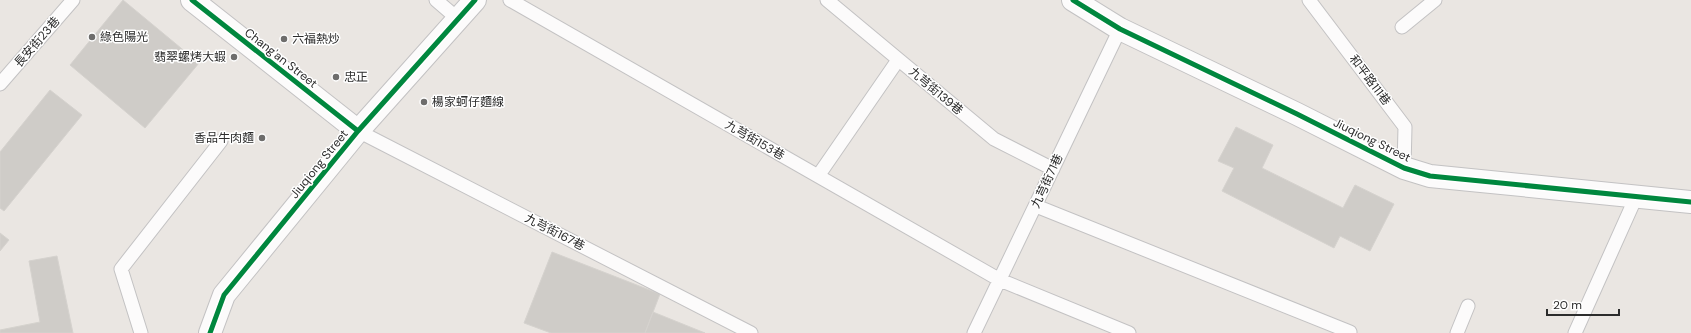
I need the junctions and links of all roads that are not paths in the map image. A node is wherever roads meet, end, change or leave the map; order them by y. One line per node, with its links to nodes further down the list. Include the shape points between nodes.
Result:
1 (73, 0): 14 (lane, 長安街23巷)
2 (192, 0): 15 (street, Chang'an Street)
3 (436, 0): 10 (lane)
4 (475, 0): 10 (street, Jiuqiong Street)
5 (510, 0): 19 (lane, 九芎街153巷)
6 (826, 0): 13 (lane, 九芎街139巷)
7 (1073, 0): 12 (street, Jiuqiong Street)
8 (1309, 0): 17 (lane, 和平路111巷, via 1405,127)
9 (1434, 0): 11 (lane)
10 (458, 19): 15 (street, Jiuqiong Street)
11 (1402, 27)
12 (1120, 29): 17 (street, Jiuqiong Street); 18 (lane, 九芎街71巷)
13 (898, 60): 18 (lane, 九芎街139巷, via 994,140); 19 (lane)
14 (0, 84)
15 (358, 132): 27 (street, Jiuqiong Street, via 224,295); 28 (lane, 九芎街167巷)
16 (220, 142): 26 (lane, via 121,269)
17 (1404, 168): 20 (street, Jiuqiong Street, via 1430,176)
18 (1053, 169): 22 (lane, 九芎街71巷)
19 (818, 176): 23 (lane, 九芎街153巷)
20 (1636, 197): 21 (street, Jiuqiong Street); 32 (lane)
21 (1691, 202)
22 (1036, 206): 23 (lane, 九芎街71巷); 25 (lane)
23 (1000, 280): 29 (lane, 九芎街71巷); 30 (lane, 九芎街153巷)
24 (1468, 306): 31 (lane)
25 (1350, 332)
26 (141, 333)
27 (210, 333)
28 (751, 333)
29 (974, 333)
30 (1129, 333)
31 (1457, 333)
32 (1575, 333)

